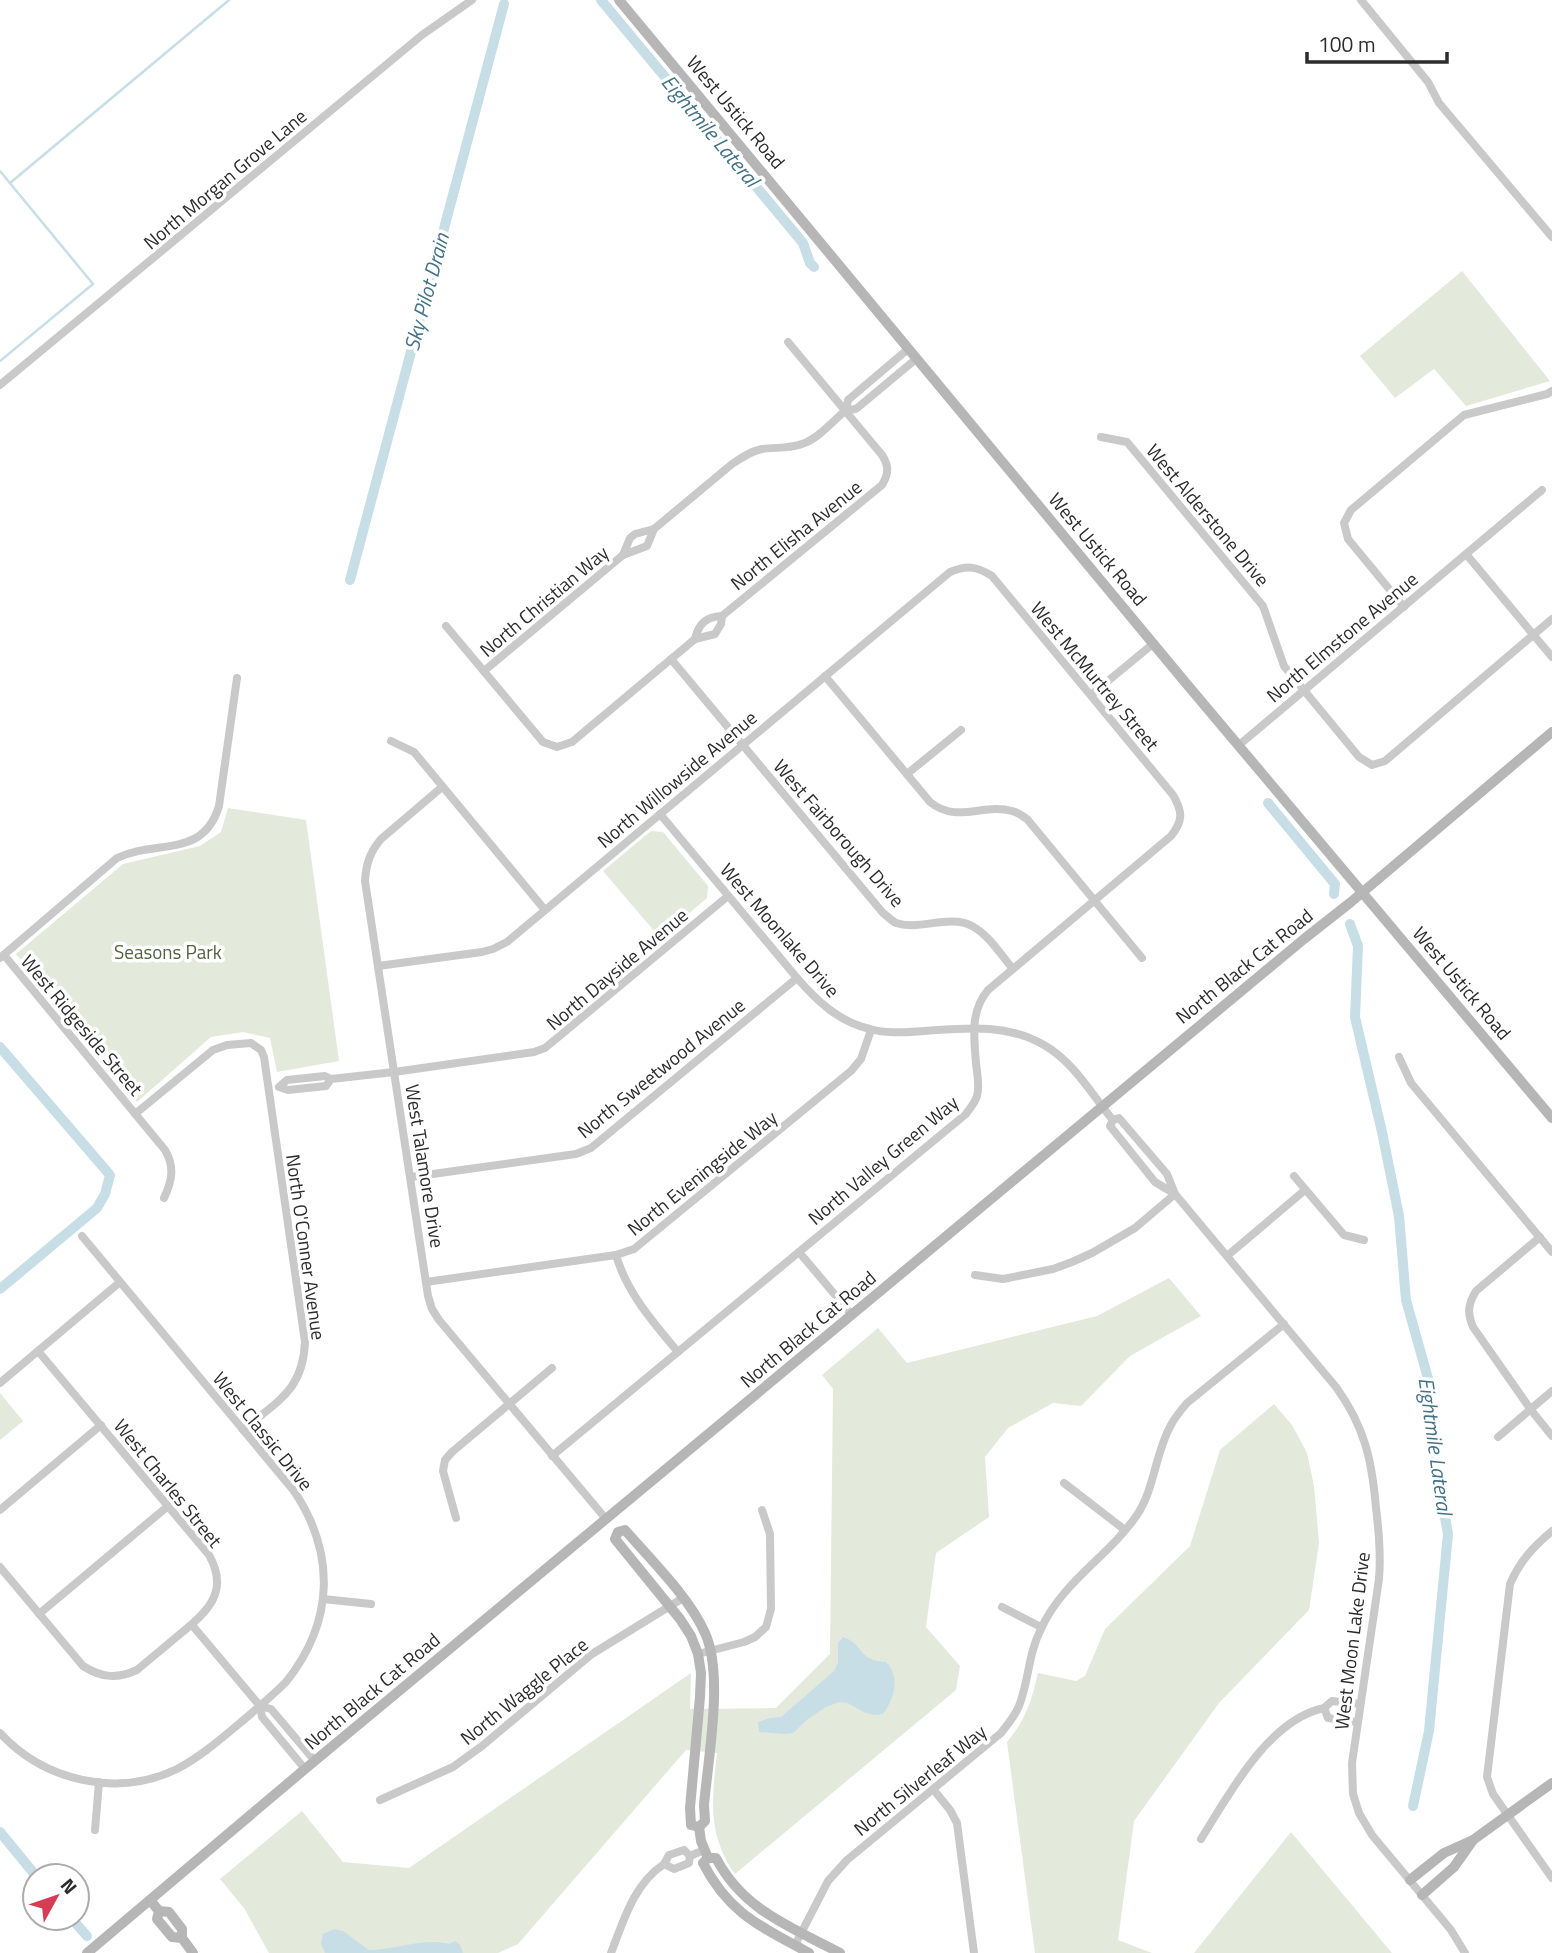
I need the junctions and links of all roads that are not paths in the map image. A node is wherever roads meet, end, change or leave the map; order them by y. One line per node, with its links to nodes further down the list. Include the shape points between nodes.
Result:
1 (472, 0): 8 (street, North Morgan Grove Lane, via 422,36)
2 (619, 0): 6 (main road, West Ustick Road)
3 (1361, 0): 4 (street, via 1428,82 1439,103)
4 (1552, 237)
5 (788, 342): 10 (street)
6 (908, 349): 7 (main road, West Ustick Road); 10 (street, North Christian Way, via 848,400)
7 (916, 359): 10 (street, North Christian Way, via 856,409); 23 (main road, West Ustick Road)
8 (0, 386)
9 (1552, 391): 17 (street, via 1464,415 1351,510 1345,523 1348,539)
10 (846, 410): 13 (street, North Christian Way, via 806,443 742,457); 18 (street, North Elisha Avenue, via 887,464 887,477)
11 (1101, 437): 29 (street, West Alderstone Drive, via 1127,442 1263,606 1284,666)
12 (1542, 490): 14 (street, North Elmstone Avenue)
13 (654, 529): 15 (street, North Christian Way, via 647,546); 15 (street, North Christian Way, via 630,538)
14 (1466, 554): 17 (street, North Elmstone Avenue); 21 (street)
15 (623, 555): 26 (street, North Christian Way)
16 (972, 566): 27 (street, North Willowside Avenue, via 950,572); 30 (street, West McMurtrey Street, via 992,576)
17 (1404, 607): 29 (street, North Elmstone Avenue)
18 (722, 616): 22 (street, North Elisha Avenue, via 703,621); 22 (street, North Elisha Avenue, via 715,634)
19 (1552, 619): 21 (street)
20 (446, 626): 26 (street)
21 (1533, 635): 24 (street); 29 (street, West Alderstone Drive, via 1385,761 1372,765 1359,757)
22 (695, 639): 25 (street, North Elisha Avenue)
23 (1154, 643): 30 (street); 35 (main road, West Ustick Road)
24 (1552, 657)
25 (671, 659): 26 (street, North Elisha Avenue, via 572,742 556,747 543,742); 34 (street, West Fairborough Drive)
26 (484, 671)
27 (825, 676): 34 (street, North Willowside Avenue); 36 (street)
28 (237, 678): 44 (street, via 219,806 208,829 190,842 117,858)
29 (1303, 691): 35 (street, North Elmstone Avenue)
30 (1091, 695): 39 (street, West McMurtrey Street, via 1172,795)
31 (961, 730): 36 (street)
32 (1552, 732): 40 (main road, North Black Cat Road)
33 (391, 741): 37 (street, via 414,752)
34 (744, 744): 38 (street, North Willowside Avenue); 47 (street, West Fairborough Drive, via 883,913 896,923 970,925)
35 (1239, 745): 40 (main road, West Ustick Road)
36 (906, 774): 42 (street, via 930,802 949,813 1003,810 1027,819)
37 (442, 788): 43 (street); 46 (street, West Talamore Drive, via 381,839 369,858 365,881)
38 (660, 814): 41 (street, West Moonlake Drive); 43 (street, North Willowside Avenue)
39 (1181, 816): 42 (street, North Valley Green Way, via 1171,836)
40 (1363, 892): 54 (main road, North Black Cat Road); 56 (main road, West Ustick Road)
41 (728, 896): 48 (street, West Moonlake Drive); 52 (street, North Dayside Avenue, via 545,1048)
42 (1094, 901): 45 (street); 47 (street, North Valley Green Way)
43 (545, 910): 46 (street, North Willowside Avenue, via 493,949)
44 (2, 957): 55 (street, West Ridgeside Street)
45 (1142, 958)
46 (378, 966): 52 (street, West Talamore Drive)
47 (1013, 969): 49 (street, North Valley Green Way, via 980,999)
48 (797, 978): 50 (street, West Moonlake Drive, via 832,1012); 59 (street, North Sweetwood Avenue, via 590,1148)
49 (975, 1027): 50 (street, West Moonlake Drive); 54 (street, West Moonlake Drive, via 1010,1031 1045,1046 1069,1065); 66 (street, North Valley Green Way, via 978,1080 974,1103)
50 (871, 1030): 68 (street, North Eveningside Way, via 861,1059 840,1081 648,1239)
51 (1399, 1057): 64 (street, via 1412,1083)
52 (394, 1072): 53 (street, North Dayside Avenue, via 287,1080); 59 (street, West Talamore Drive)
53 (268, 1088): 55 (street, North O'Conner Avenue, via 264,1056 257,1046 244,1042 227,1045 213,1050); 83 (street, North O'Conner Avenue, via 304,1361 284,1396)
54 (1102, 1107): 57 (street, West Moonlake Drive); 73 (main road, North Black Cat Road)
55 (135, 1114): 62 (street, West Ridgeside Street, via 170,1158 170,1183)
56 (1552, 1118)
57 (1113, 1120): 61 (street, West Moon Lake Drive, via 1119,1118 1159,1164); 61 (street, West Moon Lake Drive, via 1110,1126 1156,1182)
58 (1294, 1176): 60 (street)
59 (411, 1177): 72 (street, West Talamore Drive)
60 (1305, 1190): 65 (street, via 1344,1235); 69 (street)
61 (1175, 1194): 69 (street, West Moon Lake Drive); 70 (street, via 1135,1228 1072,1262 1003,1279)
62 (164, 1198)
63 (82, 1236): 71 (street, West Classic Drive)
64 (1540, 1237): 67 (street); 81 (street, via 1476,1291 1468,1309 1473,1327)
65 (1364, 1240)
66 (799, 1252): 73 (street); 76 (street, North Valley Green Way)
67 (1552, 1252)
68 (615, 1255): 72 (street, North Eveningside Way); 76 (street, via 639,1305)
69 (1227, 1256): 74 (street, West Moon Lake Drive)
70 (975, 1275)
71 (120, 1282): 75 (street); 83 (street, West Classic Drive)
72 (426, 1282): 80 (street, West Talamore Drive, via 439,1320)
73 (852, 1315): 92 (main road, North Black Cat Road)
74 (1283, 1324): 93 (street, North Silverleaf Way, via 1176,1416 1146,1497); 107 (street, West Moon Lake Drive, via 1345,1399 1369,1451 1380,1560)
75 (38, 1350): 78 (street); 82 (street, West Charles Street)
76 (678, 1352): 86 (street, North Valley Green Way)
77 (552, 1368): 80 (street)
78 (0, 1383)
79 (1552, 1391): 81 (street)
80 (509, 1404): 86 (street, West Talamore Drive); 91 (street, via 445,1460 443,1471)
81 (1531, 1410): 84 (street); 85 (street)
82 (101, 1425): 88 (street, West Charles Street); 89 (street)
83 (243, 1430): 98 (street, West Classic Drive, via 294,1491 310,1518 323,1558)
84 (1552, 1436)
85 (1498, 1437)
86 (552, 1455): 92 (street, West Talamore Drive)
87 (1064, 1483): 93 (street)
88 (168, 1506): 102 (street); 103 (street, West Charles Street, via 215,1565 216,1595)
89 (0, 1510)
90 (762, 1510): 105 (street, via 770,1534 769,1621 755,1637)
91 (456, 1518)
92 (606, 1520): 95 (main road); 112 (main road, North Black Cat Road)
93 (1125, 1530): 104 (street, North Silverleaf Way, via 1064,1592)
94 (1552, 1531): 118 (street, via 1528,1552 1510,1584 1487,1777)
95 (618, 1532): 97 (main road, via 625,1530); 100 (main road, via 615,1539)
96 (0, 1567): 102 (street, West Charles Street)
97 (683, 1598): 100 (street, North Waggle Place); 105 (main road, via 704,1630)
98 (323, 1599): 99 (street); 108 (street, West Classic Drive, via 305,1656)
99 (370, 1604)
100 (670, 1607): 106 (main road); 117 (street, North Waggle Place, via 592,1654 453,1767)
101 (1002, 1607): 104 (street)
102 (39, 1614): 103 (street, West Charles Street, via 83,1666 110,1677 137,1670)
103 (192, 1625): 108 (street)
104 (1041, 1627): 116 (street, North Silverleaf Way, via 1011,1721)
105 (710, 1650): 106 (street); 119 (main road, via 714,1699 705,1821)
106 (698, 1654): 119 (main road, via 700,1697 690,1808 691,1825)
107 (1360, 1704): 109 (street, via 1332,1701); 110 (street, West Moon Lake Drive)
108 (260, 1706): 112 (street, via 271,1709); 113 (street, via 262,1717); 114 (street, West Classic Drive, via 174,1770 131,1782)
109 (1324, 1707): 110 (street, via 1328,1717); 121 (street, via 1292,1722 1272,1740 1246,1770)
110 (1357, 1722): 127 (street, West Moon Lake Drive, via 1351,1775 1359,1813 1371,1835)
111 (0, 1733): 114 (street, West Classic Drive, via 39,1764)
112 (315, 1761): 113 (main road, North Black Cat Road)
113 (305, 1769): 129 (main road, North Black Cat Road)
114 (99, 1783): 120 (street)
115 (1552, 1783): 118 (main road)
116 (933, 1789): 130 (street, North Silverleaf Way, via 835,1872); 137 (street, via 957,1823)
117 (380, 1801)
118 (1507, 1814): 122 (main road); 126 (street)
119 (699, 1827): 123 (main road)
120 (95, 1830)
121 (1201, 1839)
122 (1473, 1840): 127 (main road, via 1444,1853); 128 (main road, via 1454,1867)
123 (706, 1854): 124 (street); 130 (main road, via 716,1858 749,1901); 131 (main road, via 703,1863 730,1903 760,1927)
124 (690, 1856): 125 (street, via 689,1863 674,1869); 125 (street, via 684,1850 669,1855)
125 (664, 1864): 134 (street, via 636,1893)
126 (1552, 1878)
127 (1410, 1880): 128 (street, West Moon Lake Drive)
128 (1422, 1895): 138 (street, West Moon Lake Drive)
129 (150, 1900): 132 (main road, North Black Cat Road); 133 (main road, via 172,1937 182,1938)
130 (801, 1932): 131 (street, North Silverleaf Way); 136 (main road)
131 (794, 1945): 135 (main road)
132 (87, 1953)
133 (193, 1953)
134 (611, 1953)
135 (809, 1953)
136 (840, 1953)
137 (974, 1953)
138 (1465, 1953)

